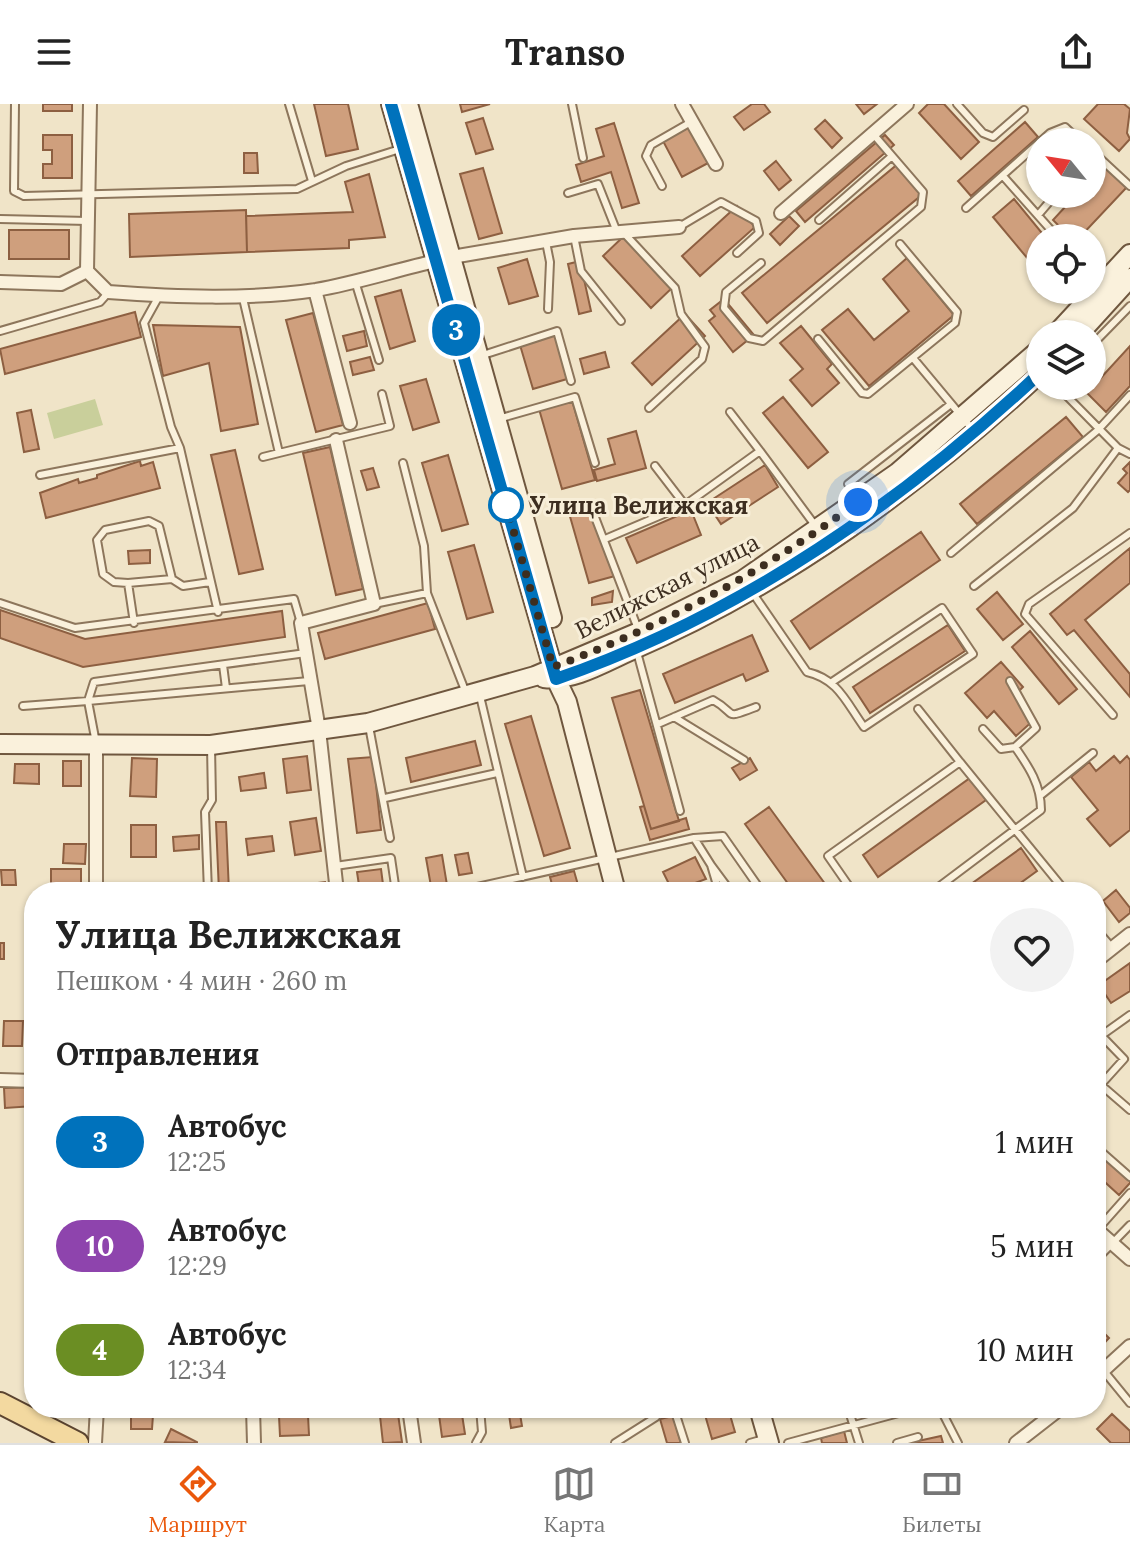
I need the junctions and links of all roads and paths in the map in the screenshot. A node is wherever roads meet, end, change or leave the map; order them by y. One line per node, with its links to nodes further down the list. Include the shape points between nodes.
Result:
1 (15, 104): 24 (lane, via 14,191 24,196)
2 (90, 104): 24 (street)
3 (289, 104): 20 (lane)
4 (391, 104): 13 (main road)
5 (408, 104): 40 (main road)
6 (572, 104): 16 (lane)
7 (682, 104): 11 (street)
8 (907, 104): 12 (street)
9 (957, 104): 10 (lane, via 993,137)
10 (1024, 110)
11 (692, 122): 17 (street); 21 (lane, via 651,145 646,156)
12 (874, 135): 15 (lane); 27 (street)
13 (404, 148): 20 (lane); 40 (main road)
14 (1026, 155): 19 (lane)
15 (892, 156): 30 (lane); 41 (lane, via 923,192 921,207 763,341 749,338 724,308 726,292)
16 (583, 158)
17 (716, 164)
18 (1106, 164): 22 (lane)
19 (1003, 176): 25 (lane); 28 (lane)
20 (312, 181): 24 (lane, via 297,189)
21 (662, 186)
22 (1130, 186)
23 (568, 193): 34 (lane, via 598,184)
24 (89, 197): 31 (street)
25 (966, 208)
26 (1044, 208): 28 (lane)
27 (781, 213)
28 (1038, 215): 32 (lane)
29 (0, 219): 31 (lane)
30 (819, 220)
31 (88, 221): 42 (street)
32 (1046, 224)
33 (679, 227): 34 (street); 38 (lane, via 721,202 756,221 759,233)
34 (620, 232): 35 (street); 67 (lane, via 675,288 681,314 705,347 702,359)
35 (574, 236): 36 (street); 54 (lane, via 581,271)
36 (546, 241): 40 (street); 51 (lane)
37 (900, 244): 59 (lane, via 957,312 955,323)
38 (737, 253)
39 (1130, 254): 52 (main road)
40 (444, 259): 44 (street); 58 (main road); 106 (main road)
41 (761, 263)
42 (87, 271): 45 (street, via 61,284); 47 (street)
43 (1130, 278): 53 (main road)
44 (355, 281): 46 (street); 61 (lane)
45 (0, 282)
46 (315, 290): 48 (street); 71 (street)
47 (108, 292): 49 (street); 55 (lane, via 100,302)
48 (242, 294): 49 (street); 78 (lane)
49 (159, 296): 75 (lane, via 144,323)
50 (1130, 306): 56 (lane)
51 (548, 309)
52 (1069, 320)
53 (1092, 320)
54 (621, 321)
55 (0, 331)
56 (1106, 331)
57 (818, 339): 59 (lane, via 862,393 868,394)
58 (479, 356): 62 (lane, via 557,331); 70 (main road)
59 (913, 358): 68 (lane)
60 (1026, 359): 68 (main road, Велижская улица)
61 (379, 360)
62 (571, 381)
63 (1026, 386): 73 (main road, Велижская улица)
64 (382, 394): 74 (lane, via 390,426)
65 (1130, 395): 72 (lane)
66 (1070, 400): 72 (lane)
67 (649, 408)
68 (957, 411): 73 (lane); 85 (lane); 88 (main road, Велижская улица)
69 (730, 412): 77 (lane)
70 (497, 419): 82 (lane, via 575,397); 106 (main road)
71 (350, 423)
72 (1098, 430): 76 (lane); 91 (lane)
73 (975, 433): 96 (main road, Велижская улица, via 907,487)
74 (336, 440): 78 (lane); 99 (street)
75 (180, 448): 84 (lane); 93 (lane)
76 (1118, 448): 79 (lane); 95 (lane, via 1073,508)
77 (760, 451): 86 (lane); 88 (lane)
78 (279, 453): 80 (lane)
79 (1130, 454)
80 (263, 457)
81 (403, 463): 97 (lane, via 424,546)
82 (595, 463)
83 (655, 466): 86 (lane)
84 (40, 475)
85 (848, 484)
86 (685, 505): 90 (lane)
87 (593, 512): 90 (lane)
88 (819, 531): 103 (main road, Велижская улица)
89 (1130, 533): 118 (lane, via 1029,604 1025,614)
90 (605, 539): 103 (lane)
91 (951, 553)
92 (172, 579): 93 (lane, via 183,586); 94 (lane); 94 (lane, via 159,526 149,521 105,530 97,540 103,574)
93 (210, 582): 100 (lane)
94 (128, 583): 101 (lane)
95 (974, 586)
96 (752, 592): 103 (main road, Велижская улица); 110 (lane, via 807,672 823,674)
97 (427, 593): 99 (lane); 112 (lane)
98 (0, 603): 101 (lane, via 75,628)
99 (374, 604): 102 (street)
100 (218, 612): 101 (lane); 102 (lane, via 294,599)
101 (134, 623)
102 (301, 623): 104 (street)
103 (638, 640): 106 (main road, Велижская улица); 121 (lane)
104 (306, 653): 105 (lane); 108 (street)
105 (223, 665): 107 (lane); 111 (lane)
106 (560, 671): 112 (main road, Велижская улица); 138 (main road)
107 (137, 677): 113 (lane); 114 (lane, via 94,682)
108 (309, 681): 111 (lane); 123 (street)
109 (1010, 681): 127 (lane, via 1036,728)
110 (832, 682): 110 (lane, via 864,727 973,654 942,608)
111 (226, 688): 113 (lane)
112 (473, 694): 120 (main road, Велижская улица); 131 (lane)
113 (139, 696): 114 (lane)
114 (88, 701): 115 (lane); 124 (lane)
115 (23, 706)
116 (756, 707): 119 (lane, via 734,716 713,700)
117 (918, 709): 130 (lane)
118 (1113, 715)
119 (674, 717): 121 (lane); 129 (lane)
120 (368, 723): 123 (main road, Велижская улица); 133 (lane)
121 (658, 724): 134 (lane)
122 (983, 729): 127 (lane, via 1001,749)
123 (319, 730): 126 (main road, Велижская улица); 140 (street)
124 (96, 743): 125 (main road, Велижская улица); 126 (main road, Велижская улица); 142 (street)
125 (0, 744)
126 (211, 745): 143 (lane, via 212,800 205,812)
127 (1015, 747): 132 (lane)
128 (1093, 753): 132 (lane)
129 (744, 760)
130 (960, 762): 135 (lane); 151 (lane, via 828,856)
131 (497, 773): 133 (lane); 141 (lane)
132 (1041, 795): 135 (lane, via 1041,810)
133 (385, 798): 136 (lane)
134 (680, 811)
135 (1017, 830): 152 (lane); 153 (lane)
136 (390, 838)
137 (694, 838): 138 (lane); 139 (lane); 150 (lane, via 723,836)
138 (606, 857): 141 (lane); 147 (main road)
139 (711, 865): 148 (lane); 149 (lane)
140 (335, 866): 144 (street); 145 (lane, via 391,858)
141 (523, 877): 146 (lane)
142 (96, 882)
143 (208, 882)
144 (336, 882)
145 (395, 882)
146 (500, 882)
147 (613, 882)
148 (716, 882)
149 (724, 882)
150 (755, 882)
151 (846, 882)
152 (946, 882)
153 (1058, 882)
154 (1130, 934): 156 (street)
155 (1106, 941): 156 (lane)
156 (1113, 949): 157 (street)
157 (1106, 954)
158 (1130, 1015): 159 (lane)
159 (1106, 1029)
160 (1106, 1040): 161 (lane, via 1124,1059)
161 (1106, 1078)
162 (0, 1080): 163 (street)
163 (24, 1081)
164 (1106, 1093): 165 (lane)
165 (1130, 1110)
166 (1106, 1156): 167 (lane)
167 (1130, 1177)
168 (1130, 1193): 169 (lane)
169 (1106, 1219)
170 (1130, 1225): 172 (lane)
171 (1106, 1239): 172 (street)
172 (1112, 1244): 173 (lane); 174 (street)
173 (1106, 1250)
174 (1130, 1259)
175 (1130, 1346): 176 (street)
176 (1106, 1368)
177 (1106, 1379): 178 (lane)
178 (1130, 1403)
179 (3, 1408): 181 (main road)
180 (24, 1418): 196 (main road)
181 (24, 1418)
182 (96, 1418): 197 (street)
183 (253, 1418): 198 (street)
184 (410, 1418): 199 (street)
185 (481, 1418): 200 (lane)
186 (654, 1418): 201 (lane)
187 (677, 1418): 202 (lane)
188 (760, 1418): 195 (main road)
189 (851, 1418): 193 (lane)
190 (880, 1418): 193 (lane)
191 (945, 1418): 206 (lane)
192 (1044, 1418): 207 (street)
193 (853, 1425): 203 (lane); 204 (lane)
194 (918, 1437): 205 (lane)
195 (762, 1441)
196 (78, 1443)
197 (95, 1443)
198 (254, 1443)
199 (414, 1443)
200 (476, 1443)
201 (615, 1443)
202 (685, 1443)
203 (788, 1443)
204 (859, 1443)
205 (897, 1443)
206 (958, 1443)
207 (1016, 1443)

